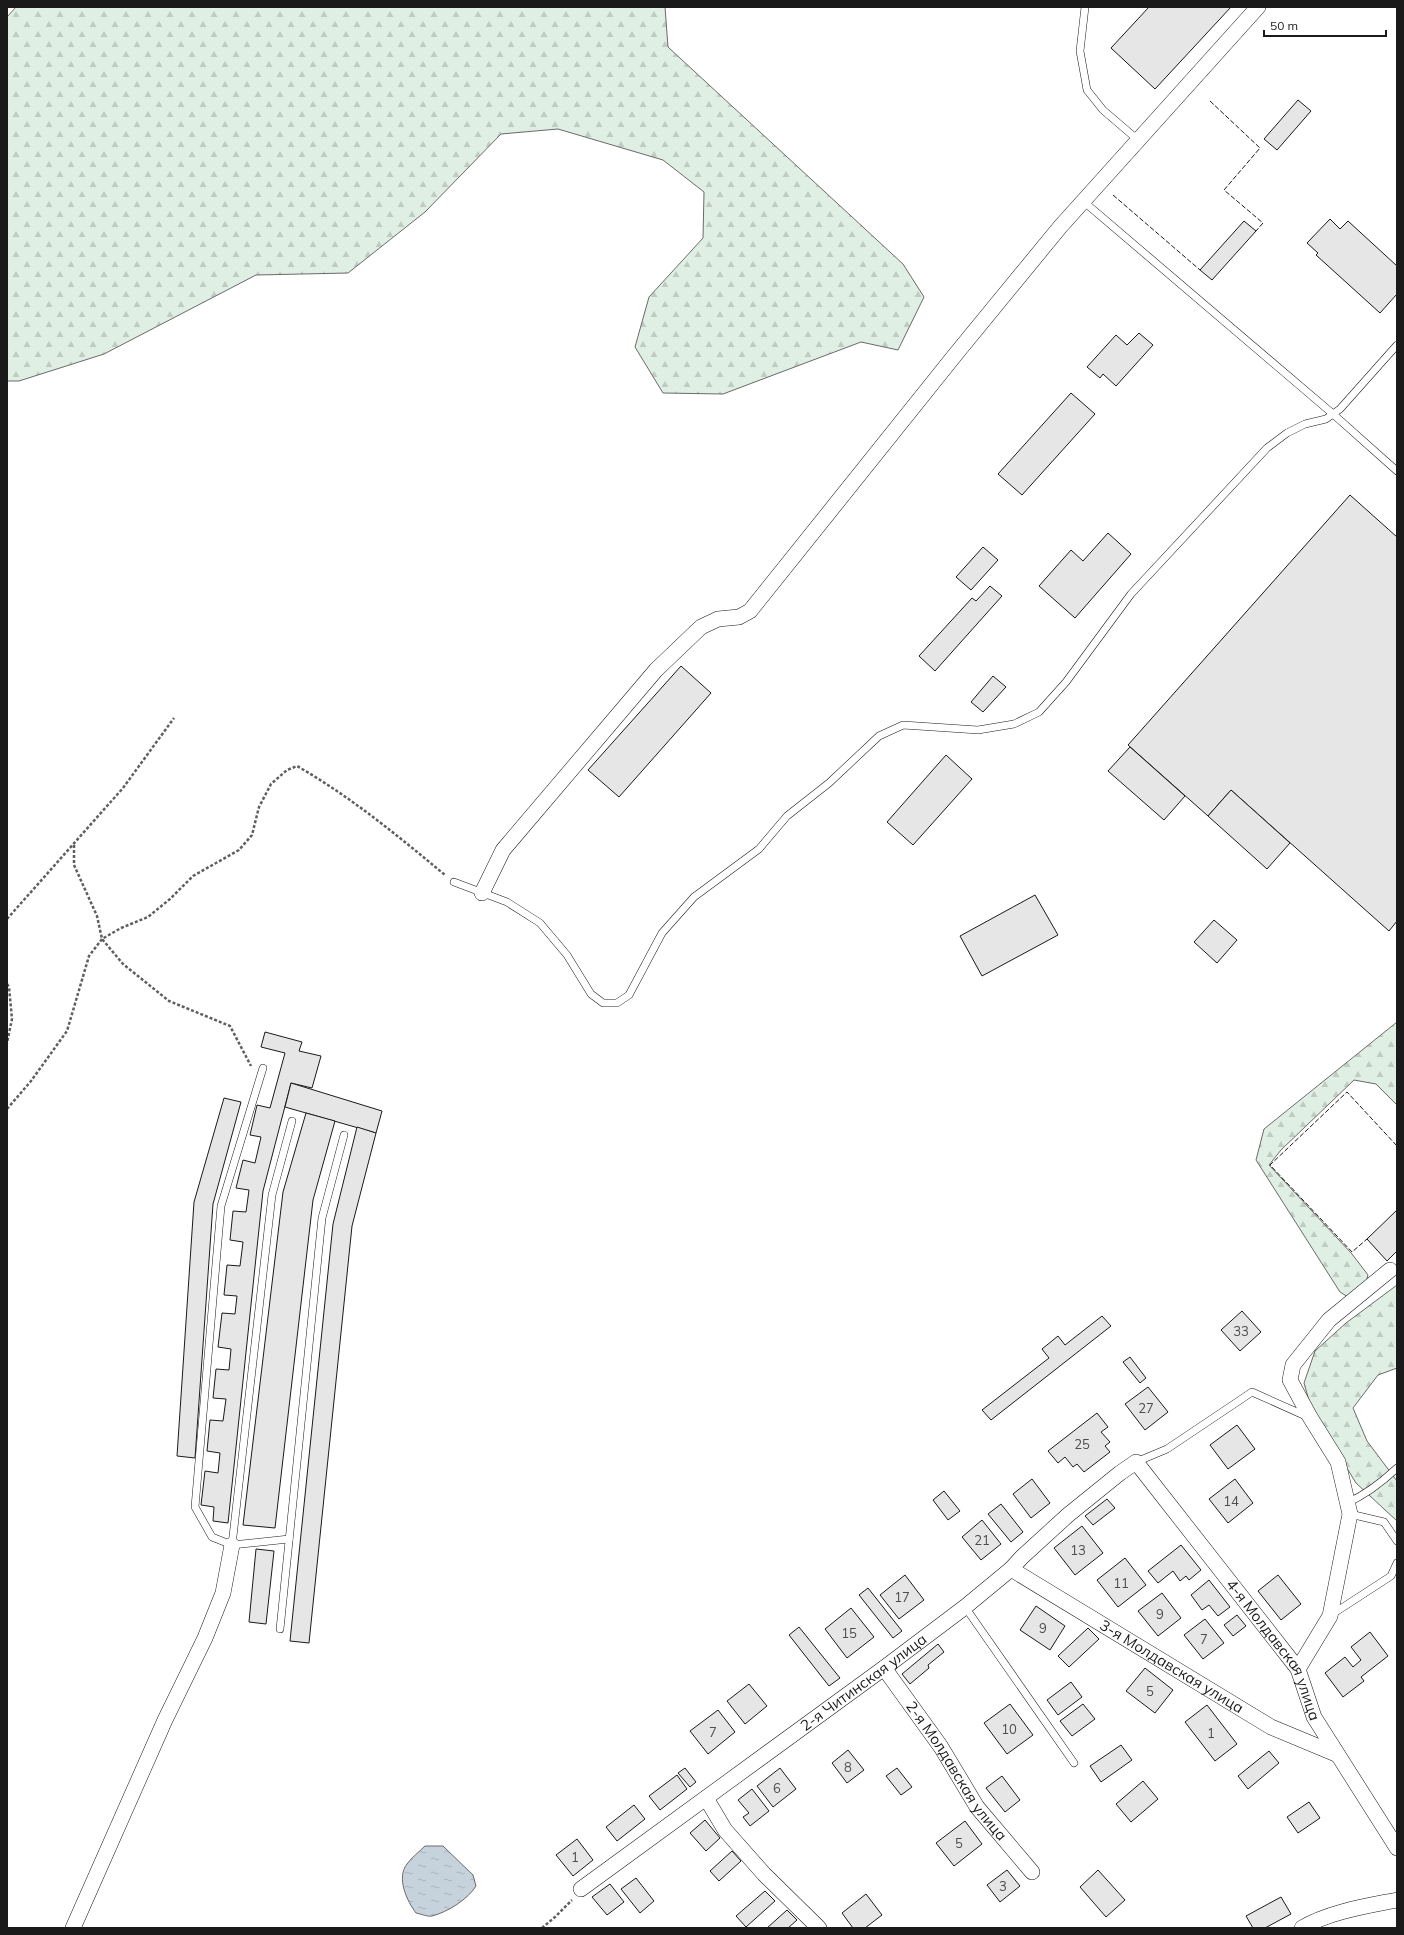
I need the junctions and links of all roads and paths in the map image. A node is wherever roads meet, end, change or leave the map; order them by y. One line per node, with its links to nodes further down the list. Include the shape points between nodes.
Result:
1 (1085, 7): 3 (lane, via 1080,52 1087,90 1103,110)
2 (1258, 7): 3 (street)
3 (1138, 140): 4 (street)
4 (1083, 201): 6 (lane); 11 (street, via 955,355 750,611 701,628 656,670 503,850)
5 (1397, 345): 6 (lane)
6 (1333, 414): 7 (lane); 11 (lane, via 1287,433 1267,448 1131,594 1066,682 1038,712 1014,724 978,730 903,726 879,736 829,784 787,816 758,849 694,897 662,933 629,995 617,1003 603,1003 591,994 568,955 540,923 507,902)
7 (1397, 471)
8 (174, 718): 9 (path, via 123,788)
9 (74, 845): 12 (path); 13 (path, via 74,865 97,916)
10 (454, 882): 11 (lane); 13 (path, via 386,826 297,766 287,770 271,784 260,807 252,836 239,850 193,876 148,917)
11 (482, 893)
12 (7, 919)
13 (102, 939): 17 (path, via 123,964 169,1001 230,1026); 18 (path, via 89,956 67,1031 31,1081)
14 (7, 984): 15 (path, via 12,1019)
15 (7, 1043)
16 (263, 1068): 17 (lane)
17 (259, 1080): 28 (lane, via 221,1206 195,1507 212,1537)
18 (7, 1108)
19 (292, 1122): 28 (lane, via 272,1195)
20 (344, 1135): 26 (lane, via 322,1218)
21 (1390, 1270): 22 (street, via 1329,1320 1293,1365 1290,1380)
22 (1310, 1417): 23 (lane, via 1252,1392 1167,1449); 25 (street, via 1338,1462)
23 (1136, 1462): 30 (street, 2-я Читинская улица, via 1068,1515); 35 (street, 4-я Молдавская улица)
24 (1397, 1468): 25 (lane)
25 (1349, 1508): 27 (lane, via 1384,1522); 32 (street)
26 (289, 1539): 28 (lane); 33 (lane)
27 (1397, 1541)
28 (232, 1545): 43 (street, via 223,1593 205,1638 165,1720)
29 (1397, 1563): 32 (lane, via 1391,1576)
30 (1011, 1569): 31 (street, 2-я Читинская улица); 36 (street, 3-я Молдавская улица, via 1271,1727)
31 (965, 1607): 34 (street, 2-я Читинская улица); 37 (lane)
32 (1330, 1616): 35 (street)
33 (280, 1629)
34 (884, 1668): 38 (street, 2-я Читинская улица); 40 (street, 2-я Молдавская улица, via 941,1748 977,1807)
35 (1298, 1669): 36 (street, 4-я Молдавская улица, via 1314,1717)
36 (1336, 1754): 39 (street, 4-я Молдавская улица)
37 (1074, 1763)
38 (706, 1798): 41 (street, 2-я Читинская улица); 45 (street, via 725,1830)
39 (1397, 1848)
40 (1032, 1872)
41 (581, 1889): 44 (path)
42 (1397, 1900): 46 (street, via 1312,1922)
43 (73, 1928)
44 (542, 1928)
45 (819, 1928)
46 (1302, 1928)

